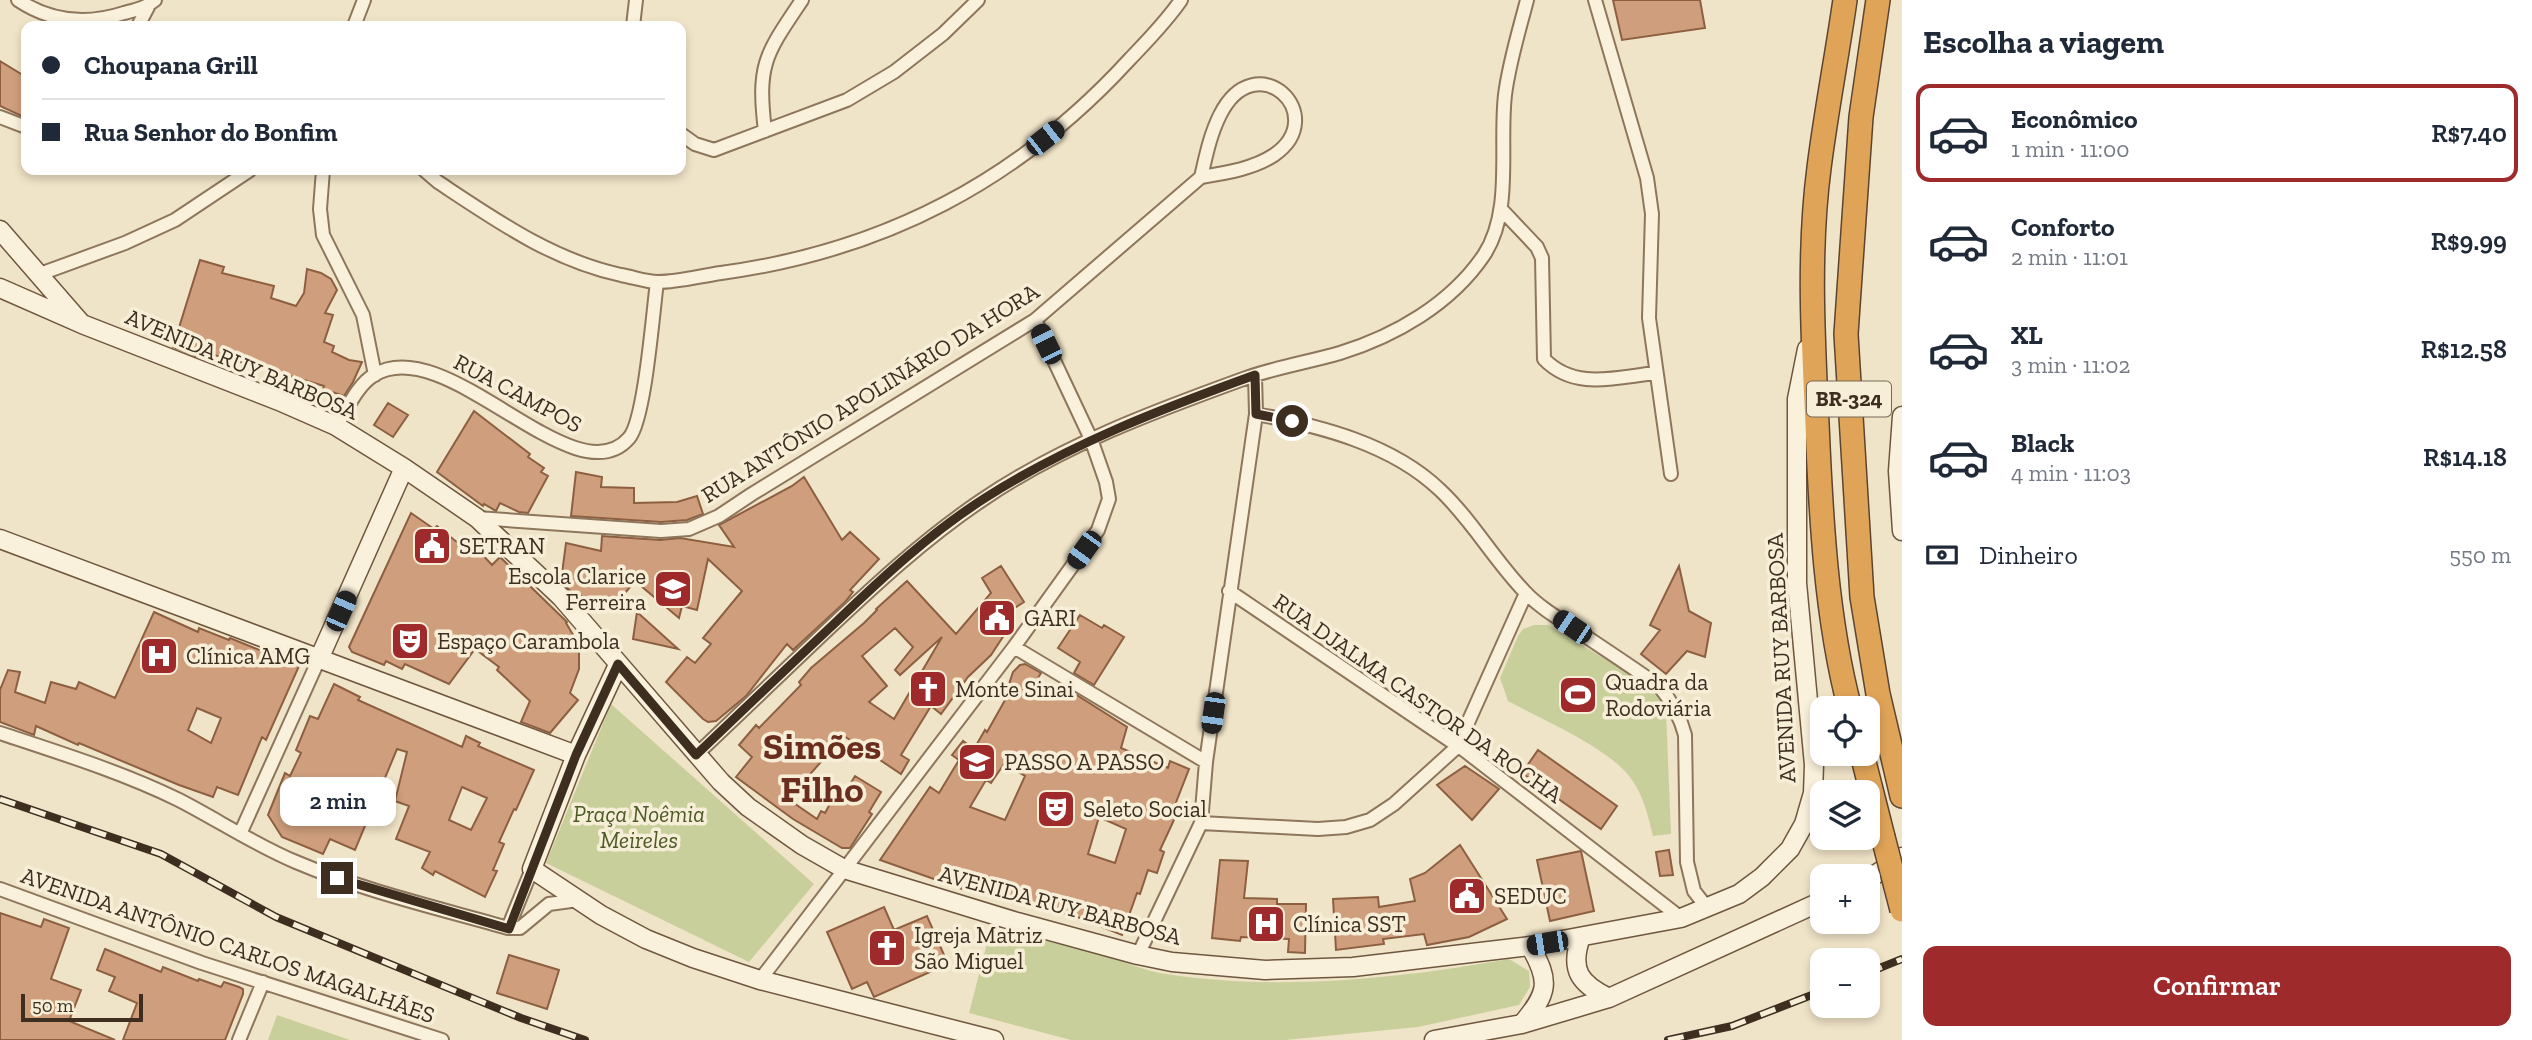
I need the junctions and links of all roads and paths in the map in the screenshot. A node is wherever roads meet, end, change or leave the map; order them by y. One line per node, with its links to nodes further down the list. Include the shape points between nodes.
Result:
1 (18, 0): 13 (street, via 32,9)
2 (364, 0): 16 (street)
3 (636, 0): 17 (street)
4 (802, 0): 21 (street, via 766,60 761,94)
5 (978, 0): 21 (street, via 894,72 847,100)
6 (1181, 0): 30 (street, via 1111,80 1066,121 1004,170 946,204 870,238 814,255 761,268)
7 (1527, 0): 27 (street, via 1505,92)
8 (1595, 0): 35 (street, via 1647,178 1649,318)
9 (1846, 0): 33 (highway, BR-324, via 1818,170)
10 (1878, 0): 18 (highway, BR-324)
11 (1886, 0): 18 (highway)
12 (152, 3): 14 (street); 15 (street)
13 (78, 21)
14 (90, 21)
15 (141, 21)
16 (356, 21)
17 (634, 21)
18 (1874, 25): 59 (highway, BR-324, via 1857,157 1846,334 1862,597)
19 (0, 117): 20 (street)
20 (21, 125)
21 (765, 131): 22 (street, via 714,149)
22 (686, 138)
23 (242, 175): 29 (street, via 175,220)
24 (323, 175): 36 (street, via 323,235 363,315)
25 (430, 175): 30 (street, via 540,247 598,270)
26 (1201, 177): 26 (street, RUA ANTÔNIO APOLINÁRIO DA HORA, via 1221,113 1236,93 1264,84 1289,98 1295,111 1287,143 1273,155 1228,173); 32 (street, RUA ANTÔNIO APOLINÁRIO DA HORA)
27 (1502, 209): 35 (street, via 1542,258 1544,359 1562,373 1582,380); 37 (street, via 1483,256 1441,302 1402,328 1340,353)
28 (0, 230): 29 (main road)
29 (40, 274): 34 (main road)
30 (657, 282): 36 (street, RUA CAMPOS, via 636,425 615,449 600,453 581,450 426,370 404,366)
31 (0, 288): 34 (main road, AVENIDA RUY BARBOSA)
32 (1035, 320): 41 (street); 44 (street, RUA ANTÔNIO APOLINÁRIO DA HORA, via 719,516 689,529)
33 (1813, 322): 52 (highway, BR-324, via 1828,584); 71 (main road, AVENIDA RUY BARBOSA, via 1797,399 1797,583 1814,793 1790,849 1739,894)
34 (82, 324): 40 (main road, AVENIDA RUY BARBOSA)
35 (1656, 373): 43 (street)
36 (374, 374): 40 (street)
37 (1255, 375): 38 (street); 41 (street)
38 (1256, 414): 47 (street); 48 (street, via 1334,433 1389,454 1417,471 1440,490)
39 (1902, 416): 45 (main road, via 1898,471)
40 (336, 426): 42 (main road, AVENIDA RUY BARBOSA)
41 (1091, 439): 49 (street, via 1106,482 1105,515); 56 (street, via 984,499 932,536)
42 (404, 468): 44 (main road, AVENIDA RUY BARBOSA); 50 (main road)
43 (1671, 474)
44 (477, 518): 51 (main road, AVENIDA RUY BARBOSA, via 561,597)
45 (1902, 531)
46 (0, 539): 50 (main road)
47 (1230, 591): 54 (street, RUA DJALMA CASTOR DA ROCHA); 57 (street)
48 (1526, 593): 54 (street); 71 (street, via 1660,687 1671,701 1685,735 1690,879)
49 (1014, 647): 57 (street); 64 (street)
50 (319, 659): 55 (main road); 61 (street)
51 (618, 664): 55 (main road); 56 (main road, AVENIDA RUY BARBOSA)
52 (1848, 696)
53 (0, 733): 61 (street, via 133,780)
54 (1457, 747): 60 (street, via 1370,820 1318,829); 73 (street, RUA DJALMA CASTOR DA ROCHA)
55 (576, 755): 63 (main road)
56 (696, 755): 64 (main road, AVENIDA RUY BARBOSA, via 748,807)
57 (1206, 762): 60 (street)
58 (1865, 766): 72 (highway, bridge)
59 (1902, 796)
60 (1201, 823): 77 (street)
61 (240, 834): 74 (street, via 337,878)
62 (1902, 857): 66 (main road)
63 (532, 869): 69 (main road); 74 (street)
64 (844, 869): 77 (main road, AVENIDA RUY BARBOSA); 78 (street)
65 (1902, 870): 67 (main road)
66 (1880, 872)
67 (1880, 877)
68 (0, 889): 79 (street, AVENIDA ANTÔNIO CARLOS MAGALHÃES)
69 (578, 900): 74 (street, via 548,904 520,928); 78 (main road, via 646,939)
70 (1810, 906): 80 (main road)
71 (1708, 909): 73 (main road, AVENIDA RUY BARBOSA)
72 (1902, 910)
73 (1681, 918): 75 (main road, AVENIDA RUY BARBOSA)
74 (509, 929)
75 (1581, 937): 76 (main road, AVENIDA RUY BARBOSA); 80 (main road, via 1577,971)
76 (1530, 946): 77 (main road, AVENIDA RUY BARBOSA, via 1353,967 1265,970); 81 (main road, via 1544,989 1540,1003)
77 (1138, 955)
78 (760, 980): 84 (main road)
79 (263, 982): 82 (street); 83 (street, AVENIDA ANTÔNIO CARLOS MAGALHÃES)
80 (1609, 998): 81 (main road)
81 (1522, 1024): 85 (main road)
82 (239, 1040)
83 (442, 1040)
84 (994, 1040)
85 (1434, 1040)

